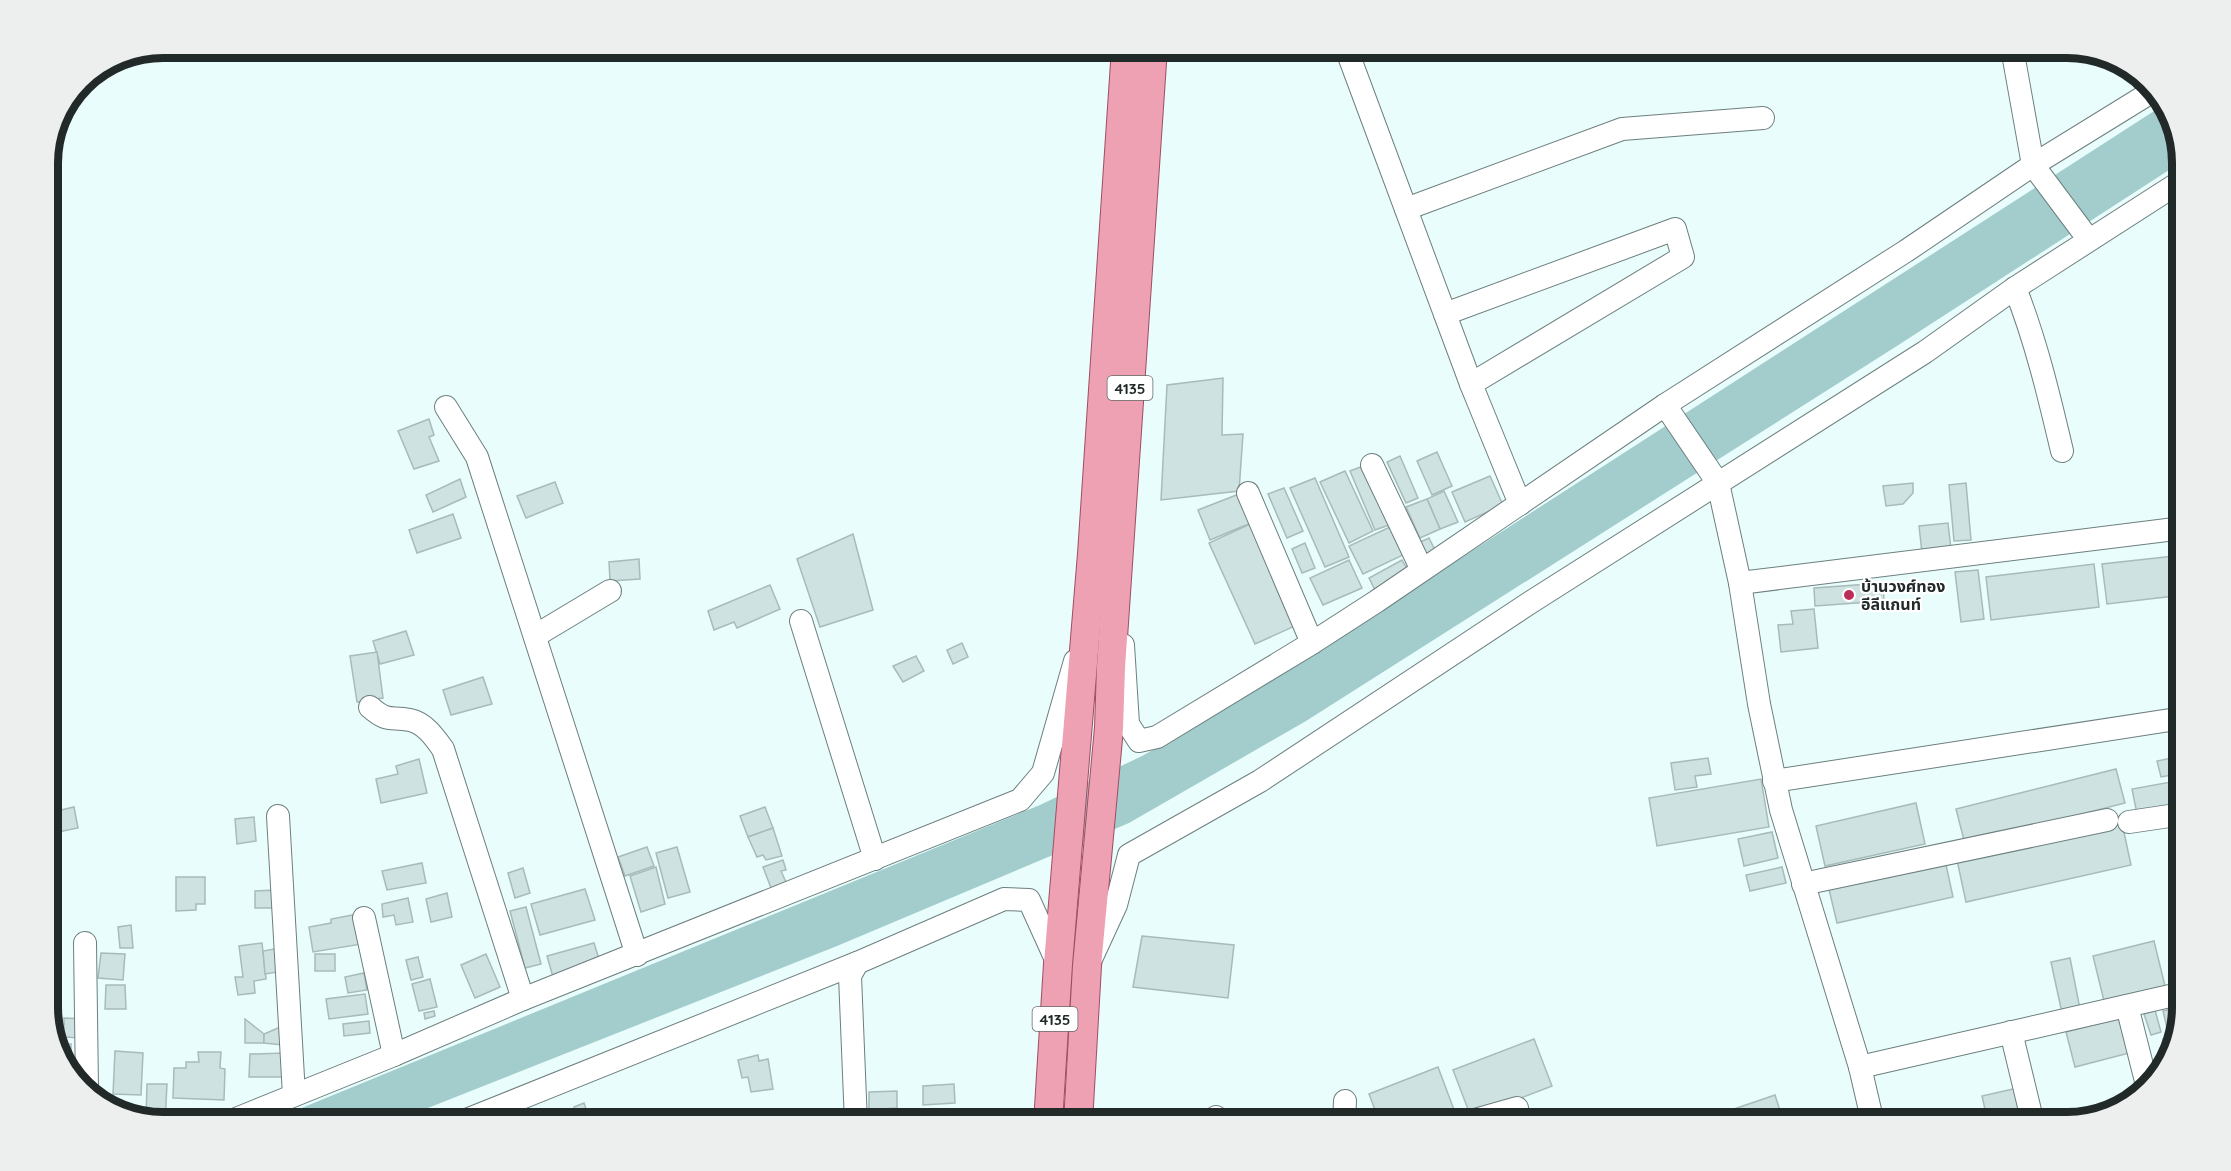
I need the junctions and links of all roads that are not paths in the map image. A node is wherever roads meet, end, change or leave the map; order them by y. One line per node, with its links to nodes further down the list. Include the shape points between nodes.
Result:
1 (1125, 58): 26 (main road, 4135)
2 (1152, 58): 22 (main road, 4135)
3 (1350, 58): 9 (street)
4 (2014, 58): 7 (street)
5 (2147, 95): 7 (street)
6 (1763, 118): 9 (street, via 1622,129)
7 (2032, 165): 10 (street); 14 (street)
8 (2172, 187): 10 (street)
9 (1406, 209): 12 (street)
10 (2089, 240): 11 (street)
11 (2015, 288): 16 (street, via 2030,324); 18 (street, via 1925,352)
12 (1445, 314): 13 (street); 13 (street, via 1676,229 1683,257)
13 (1471, 384): 20 (street)
14 (1665, 405): 18 (street); 20 (street)
15 (446, 407): 28 (street, via 477,457)
16 (2062, 451)
17 (1372, 465): 23 (street)
18 (1718, 483): 24 (street); 42 (street, via 1260,781 1129,855 1116,905)
19 (1248, 493): 29 (street)
20 (1520, 504): 23 (street)
21 (2172, 529): 24 (street)
22 (1118, 556): 29 (street, via 1128,724 1139,741 1156,737); 42 (main road, 4135, via 1109,728)
23 (1422, 570): 29 (street)
24 (1740, 583): 32 (street)
25 (610, 591): 28 (street)
26 (1087, 619): 35 (street, via 1043,774 1020,800); 41 (main road, 4135)
27 (801, 621): 35 (street)
28 (535, 636): 39 (street)
29 (1312, 643)
30 (370, 707): 44 (street, via 380,716 421,724 443,749)
31 (2172, 720): 32 (street)
32 (1774, 782): 36 (street)
33 (2172, 815): 36 (street, via 2118,821)
34 (278, 816): 51 (street)
35 (875, 859): 39 (street)
36 (1803, 884): 48 (street)
37 (364, 918): 47 (street)
38 (85, 943): 50 (street)
39 (637, 955): 44 (street)
40 (857, 963): 41 (street, via 1004,899 1029,900); 54 (street); 55 (street, via 850,976)
41 (1058, 964): 56 (main road, 4135)
42 (1087, 966): 57 (main road, 4135)
43 (2172, 996): 45 (street)
44 (523, 999): 47 (street)
45 (2127, 1006): 46 (street); 49 (street)
46 (2011, 1032): 48 (street); 60 (street)
47 (394, 1055): 51 (street)
48 (1860, 1067): 59 (street)
49 (2145, 1078)
50 (87, 1079)
51 (294, 1095): 53 (street)
52 (1517, 1107): 58 (street)
53 (253, 1112)
54 (486, 1112)
55 (856, 1112)
56 (1049, 1112)
57 (1079, 1112)
58 (1500, 1112)
59 (1870, 1112)
60 (2030, 1112)

